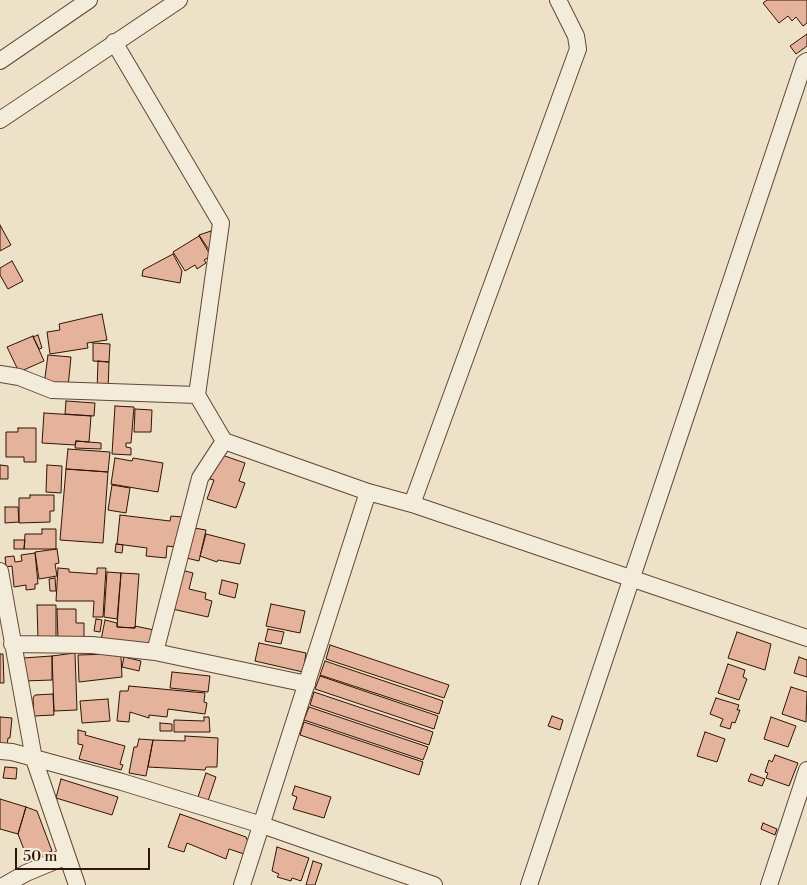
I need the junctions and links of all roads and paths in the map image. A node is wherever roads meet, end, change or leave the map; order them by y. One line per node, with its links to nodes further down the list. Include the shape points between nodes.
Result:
1 (89, 0): 5 (street)
2 (179, 0): 4 (street)
3 (558, 0): 12 (street, via 576,36 578,49)
4 (114, 42): 7 (street); 9 (street, via 222,223)
5 (0, 61)
6 (807, 61): 14 (street)
7 (0, 120)
8 (0, 374): 9 (street, via 19,377 52,390)
9 (197, 395): 10 (street)
10 (224, 441): 11 (street); 17 (street, via 200,478)
11 (368, 492): 12 (street); 18 (street)
12 (412, 504): 14 (street)
13 (0, 571): 16 (street)
14 (632, 578): 15 (street); 28 (street)
15 (807, 638)
16 (12, 644): 17 (street, via 92,645); 20 (street)
17 (155, 652): 18 (street)
18 (307, 684): 22 (street)
19 (0, 751): 20 (street)
20 (34, 759): 22 (street); 23 (street)
21 (807, 770): 29 (street)
22 (262, 825): 26 (street); 27 (street)
23 (67, 856): 24 (street); 25 (street)
24 (5, 885)
25 (77, 885)
26 (242, 885)
27 (434, 885)
28 (529, 885)
29 (769, 885)

